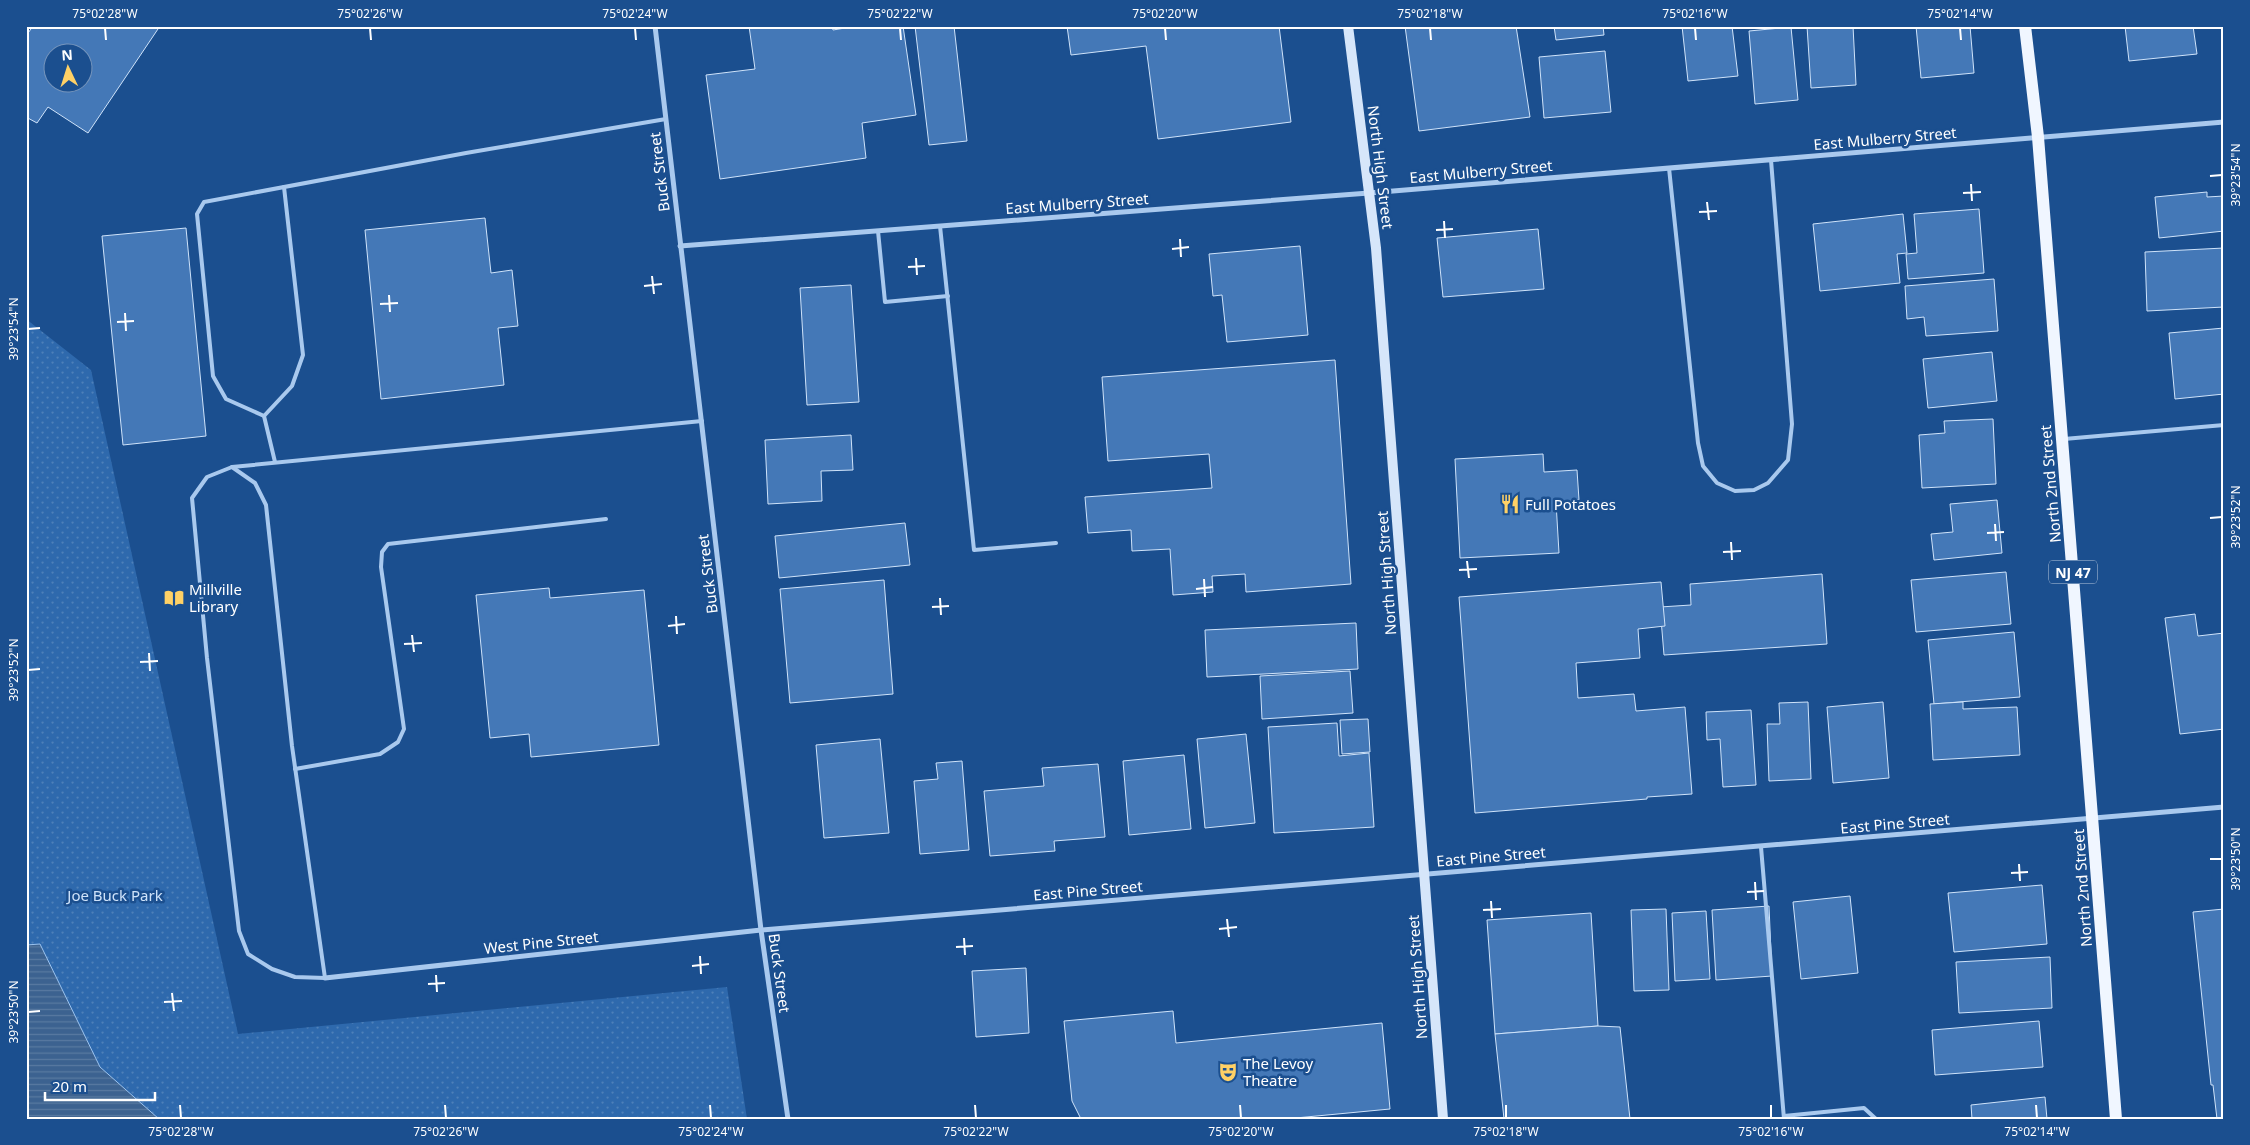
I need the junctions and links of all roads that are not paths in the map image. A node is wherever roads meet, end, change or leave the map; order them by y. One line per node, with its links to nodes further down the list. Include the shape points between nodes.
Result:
1 (655, 26): 4 (street, Buck Street)
2 (1348, 26): 10 (street, North High Street)
3 (2025, 26): 6 (main road, North 2nd Street / NJ 47)
4 (666, 120): 9 (lane); 13 (street, Buck Street)
5 (2224, 122): 6 (street, East Mulberry Street)
6 (2038, 137): 7 (street, East Mulberry Street); 18 (main road, North 2nd Street / NJ 47)
7 (1771, 160): 8 (street, East Mulberry Street); 8 (lane, via 1792,424 1788,460 1768,483 1754,490 1735,491 1716,483 1703,466)
8 (1669, 168): 10 (street, East Mulberry Street)
9 (284, 187): 15 (lane, via 303,354 292,386); 15 (lane, via 204,202 197,214 213,376 226,399)
10 (1369, 193): 11 (street, East Mulberry Street); 27 (street, North High Street, via 1376,248)
11 (940, 226): 12 (street, East Mulberry Street); 14 (lane)
12 (878, 231): 13 (street, East Mulberry Street); 14 (lane, via 885,302)
13 (680, 246): 16 (street, Buck Street)
14 (948, 296): 22 (lane, via 974,550)
15 (264, 416): 19 (lane)
16 (702, 421): 19 (lane); 28 (street, Buck Street)
17 (2224, 425): 18 (lane)
18 (2063, 439): 25 (main road, North 2nd Street / NJ 47)
19 (275, 462): 20 (lane)
20 (232, 466): 23 (lane, via 255,483 266,505); 29 (lane, via 207,477 192,498 239,931 248,954 272,969 295,977)
21 (606, 519): 23 (lane, via 388,544 382,552 381,567 404,729 398,742 380,754)
22 (1056, 543)
23 (295, 769): 29 (lane)
24 (2224, 807): 25 (street, East Pine Street)
25 (2093, 818): 26 (street, East Pine Street); 34 (main road, North 2nd Street / NJ 47)
26 (1760, 847): 27 (street, East Pine Street); 30 (lane)
27 (1424, 874): 28 (street, East Pine Street); 32 (street, North High Street)
28 (761, 930): 29 (street, West Pine Street); 31 (street, Buck Street)
29 (324, 978)
30 (1784, 1117): 33 (lane, via 1864,1108)
31 (788, 1119)
32 (1443, 1119)
33 (1876, 1119)
34 (2116, 1119)

